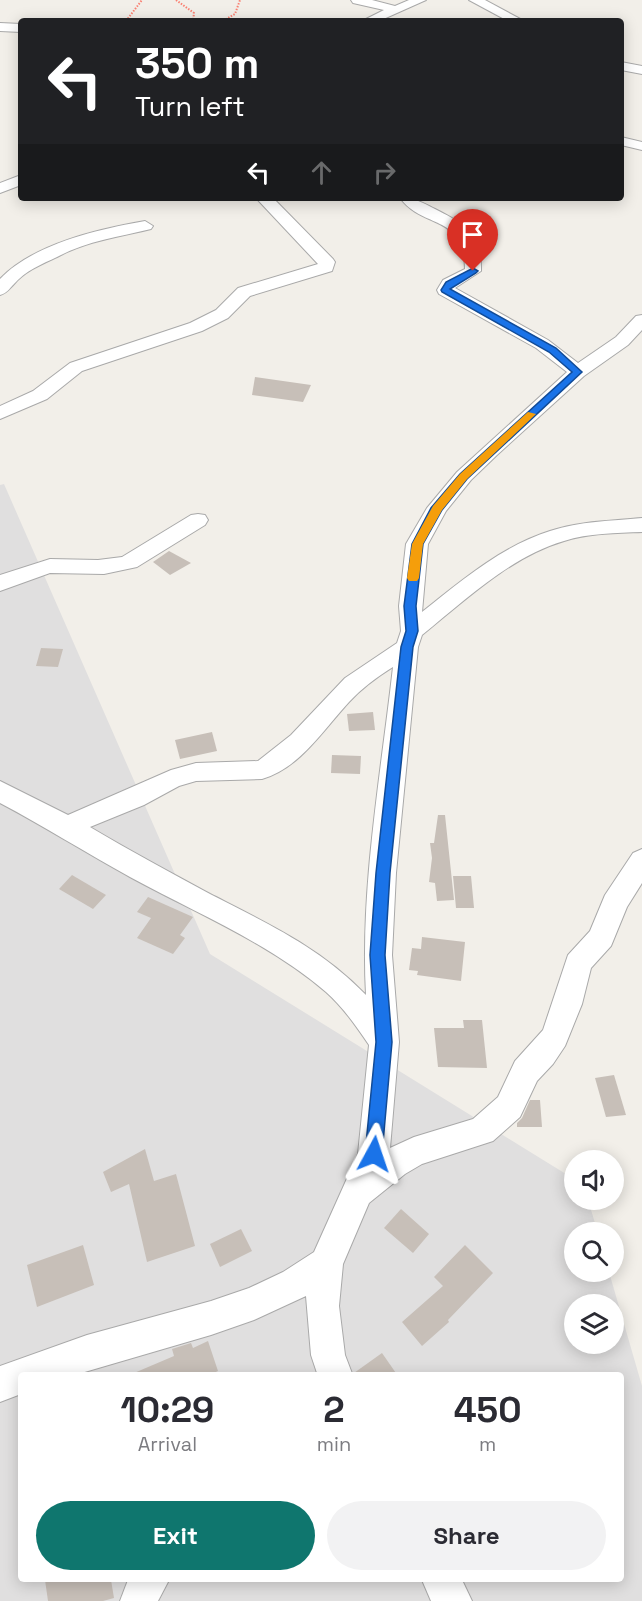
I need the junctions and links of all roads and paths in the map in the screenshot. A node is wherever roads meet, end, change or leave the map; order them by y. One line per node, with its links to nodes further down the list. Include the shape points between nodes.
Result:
1 (142, 0): 9 (path)
2 (176, 0): 10 (path, via 192,9)
3 (240, 0): 11 (path, via 239,9)
4 (357, 0): 7 (street)
5 (420, 0): 8 (street)
6 (475, 0): 13 (street)
7 (377, 3): 8 (street)
8 (394, 9): 12 (street)
9 (128, 18)
10 (194, 18)
11 (231, 18)
12 (374, 18)
13 (512, 18)
14 (0, 27): 15 (street)
15 (18, 28)
16 (624, 67): 17 (street)
17 (642, 70)
18 (624, 142): 19 (street)
19 (642, 146)
20 (18, 181): 21 (street)
21 (0, 188)
22 (267, 201): 29 (street, via 327,262 326,267 244,292 222,314 196,327 76,367 40,395)
23 (412, 201): 28 (street, via 458,226 471,250 473,271 445,290 552,350)
24 (145, 226): 25 (street, via 70,242 10,275)
25 (0, 290)
26 (642, 320): 27 (street)
27 (632, 342): 28 (street)
28 (578, 372): 33 (street, via 464,476 437,508 417,544)
29 (0, 413)
30 (198, 520): 32 (street, via 124,564 43,567)
31 (642, 525): 33 (street, via 558,535 528,547 479,579)
32 (0, 584)
33 (409, 639): 35 (street, via 354,684 289,753 269,766 196,772 171,779); 37 (street, via 383,873 378,955)
34 (0, 791): 35 (street)
35 (67, 826): 37 (street, via 137,868 286,946 337,984)
36 (642, 860): 38 (street, via 615,903 601,938 578,963 555,1037 526,1071 509,1107 482,1131 414,1152 394,1163)
37 (384, 1042): 38 (street, via 374,1154)
38 (358, 1193): 39 (street)
39 (326, 1264): 40 (street, via 254,1303); 41 (street, via 322,1306 328,1355)
40 (33, 1372)
41 (334, 1372)
42 (18, 1377): 43 (street)
43 (0, 1384)
44 (148, 1582): 46 (street)
45 (442, 1582): 47 (street)
46 (139, 1601)
47 (453, 1601)

